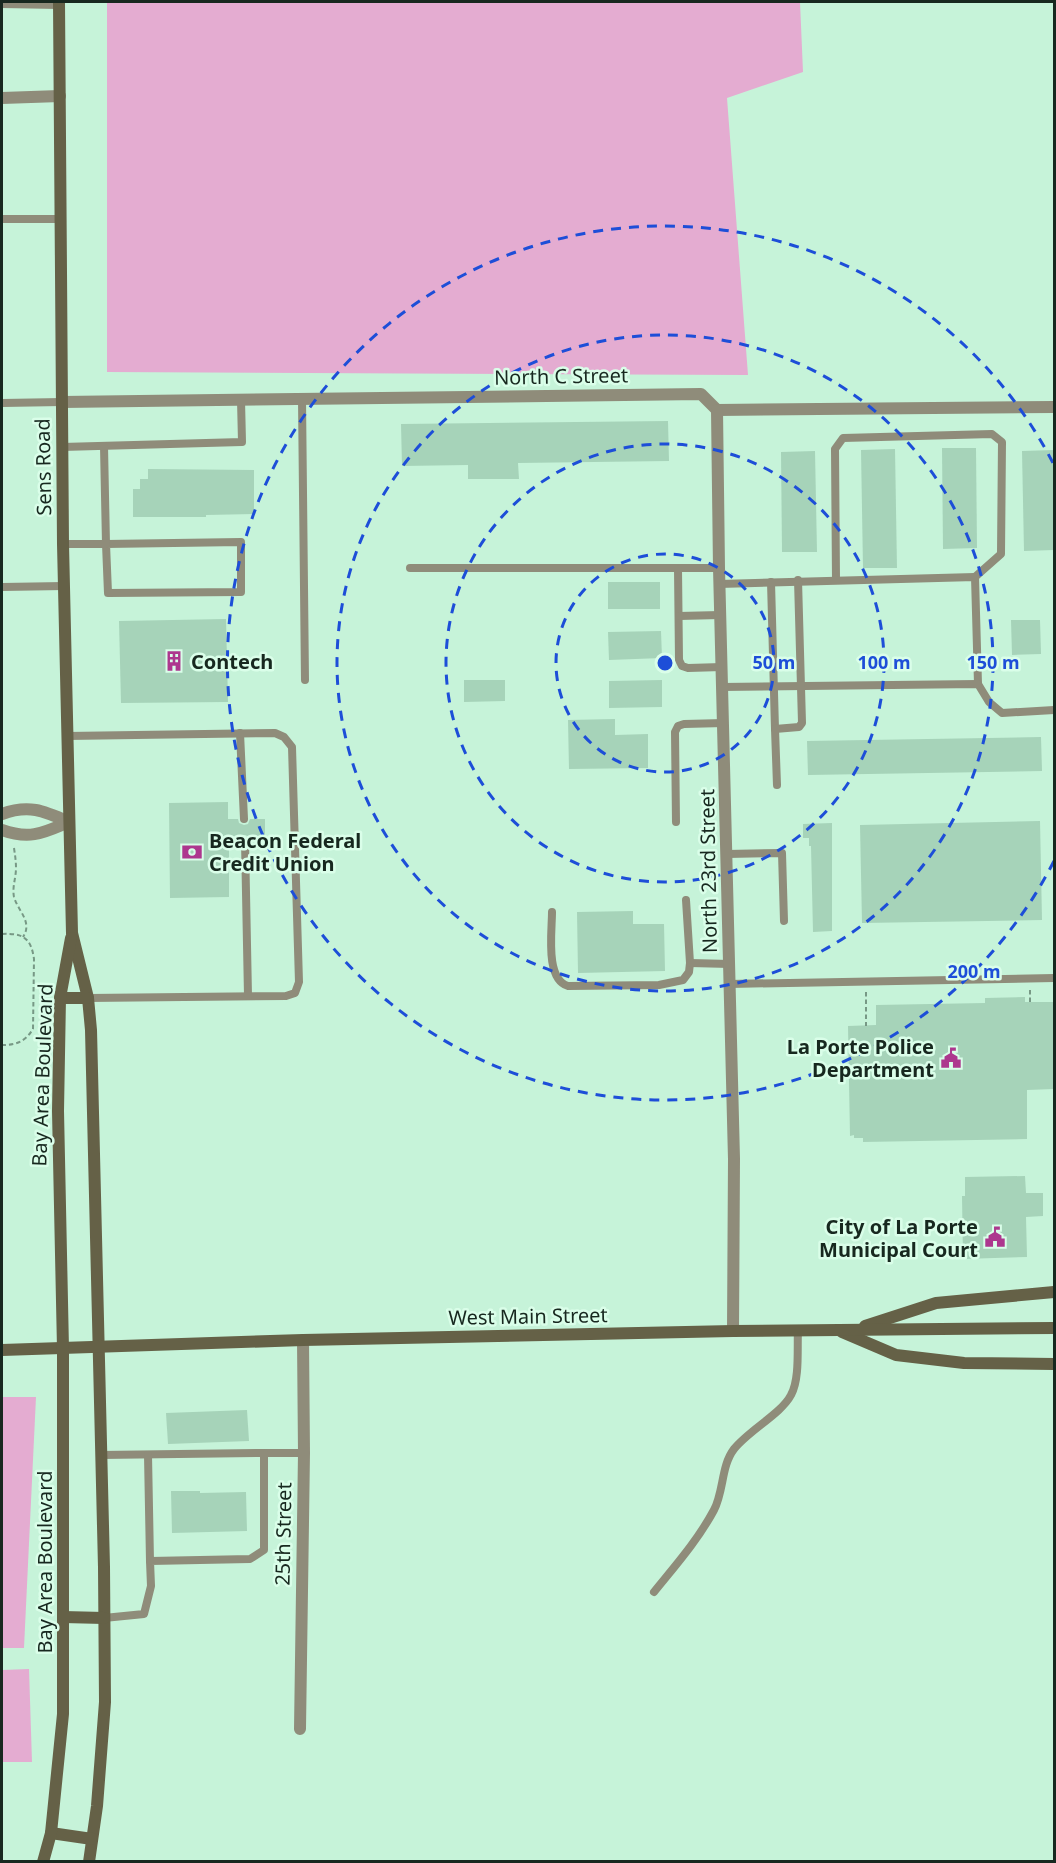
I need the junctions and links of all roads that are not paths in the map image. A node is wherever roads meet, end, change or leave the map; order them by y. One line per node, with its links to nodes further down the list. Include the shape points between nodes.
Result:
1 (59, 3): 2 (lane); 3 (main road, Sens Road)
2 (2, 4)
3 (60, 96): 4 (street); 6 (main road, Sens Road)
4 (2, 98)
5 (2, 219): 6 (lane)
6 (61, 219): 9 (main road, Sens Road)
7 (302, 399): 8 (street, North C Street); 12 (street, North C Street, via 701,394); 30 (lane)
8 (241, 400): 9 (street, North C Street); 13 (lane, via 242,442)
9 (62, 402): 10 (lane); 14 (main road, Sens Road)
10 (2, 403)
11 (1054, 407): 12 (street)
12 (717, 410): 19 (street, North 23rd Street)
13 (104, 446): 14 (lane); 16 (lane)
14 (62, 447): 15 (main road, Sens Road)
15 (63, 544): 16 (lane); 25 (main road, Sens Road)
16 (106, 544): 16 (lane, via 108,593 241,592 241,542)
17 (410, 568): 18 (lane)
18 (678, 568): 19 (lane); 28 (lane)
19 (719, 568): 24 (street, North 23rd Street)
20 (975, 577): 22 (lane); 22 (lane, via 1000,554 1002,442 992,434 843,438 835,449); 31 (lane)
21 (798, 580): 22 (lane); 23 (lane); 32 (lane)
22 (836, 580)
23 (771, 582): 24 (lane); 34 (lane)
24 (719, 584): 27 (street, North 23rd Street)
25 (64, 586): 26 (lane); 39 (main road, Sens Road)
26 (2, 587)
27 (720, 615): 28 (lane); 29 (street, North 23rd Street)
28 (679, 616): 29 (lane, via 682,666)
29 (722, 667): 33 (street, North 23rd Street)
30 (305, 680)
31 (978, 684): 32 (lane); 35 (lane, via 989,702 1002,713)
32 (801, 686): 34 (lane); 37 (lane, via 802,723 799,727)
33 (722, 687): 34 (lane); 36 (street, North 23rd Street)
34 (774, 687): 37 (lane)
35 (1054, 710)
36 (724, 723): 44 (lane, via 684,724 675,732); 47 (street, North 23rd Street)
37 (776, 729): 40 (lane)
38 (240, 733): 39 (lane); 42 (lane); 56 (lane, via 275,733 292,747 298,986 296,993 286,996)
39 (67, 736): 43 (main road, Sens Road)
40 (777, 785)
41 (2, 814): 43 (street, via 39,809)
42 (244, 819)
43 (69, 822): 45 (street, via 40,835); 51 (main road, Sens Road)
44 (676, 822)
45 (2, 830)
46 (245, 841): 56 (lane)
47 (728, 854): 50 (lane, via 782,853); 53 (street, North 23rd Street)
48 (686, 900): 52 (lane)
49 (552, 912): 52 (lane, via 552,958 562,984 675,983 686,976)
50 (784, 921)
51 (72, 933): 57 (main road, Bay Area Boulevard); 58 (main road, Bay Area Boulevard)
52 (690, 963): 53 (lane)
53 (730, 964): 55 (street, North 23rd Street)
54 (1054, 978): 55 (lane)
55 (730, 984): 64 (street, North 23rd Street)
56 (248, 996): 58 (lane)
57 (60, 998): 58 (main road); 67 (main road, Bay Area Boulevard, via 57,1111)
58 (88, 998): 66 (main road, Bay Area Boulevard)
59 (1054, 1292): 63 (main road, via 936,1303)
60 (1054, 1328): 63 (main road, West Main Street)
61 (798, 1330): 62 (main road, West Main Street); 64 (main road, West Main Street); 75 (lane, via 792,1394 733,1450 715,1508 687,1552)
62 (838, 1330): 63 (main road, West Main Street); 69 (main road, via 896,1355 964,1363)
63 (854, 1330)
64 (733, 1331): 65 (main road, West Main Street)
65 (303, 1340): 66 (main road, West Main Street); 71 (street, 25th Street)
66 (97, 1348): 67 (main road, West Main Street); 72 (main road, Bay Area Boulevard)
67 (63, 1349): 68 (main road, West Main Street); 76 (main road, Bay Area Boulevard)
68 (2, 1350)
69 (1054, 1364)
70 (264, 1453): 71 (lane); 73 (lane); 74 (lane, via 264,1550 250,1559)
71 (304, 1453): 78 (street, 25th Street)
72 (101, 1455): 73 (lane); 77 (main road, Bay Area Boulevard)
73 (148, 1455): 74 (lane)
74 (150, 1561): 77 (lane, via 151,1586 144,1614)
75 (654, 1592)
76 (63, 1617): 77 (main road); 79 (main road, Bay Area Boulevard, via 63,1713)
77 (104, 1618): 80 (main road, Bay Area Boulevard, via 105,1702)
78 (300, 1729)
79 (51, 1833): 80 (main road); 81 (main road, Bay Area Boulevard)
80 (92, 1839): 82 (main road, Bay Area Boulevard)
81 (43, 1862)
82 (89, 1862)

